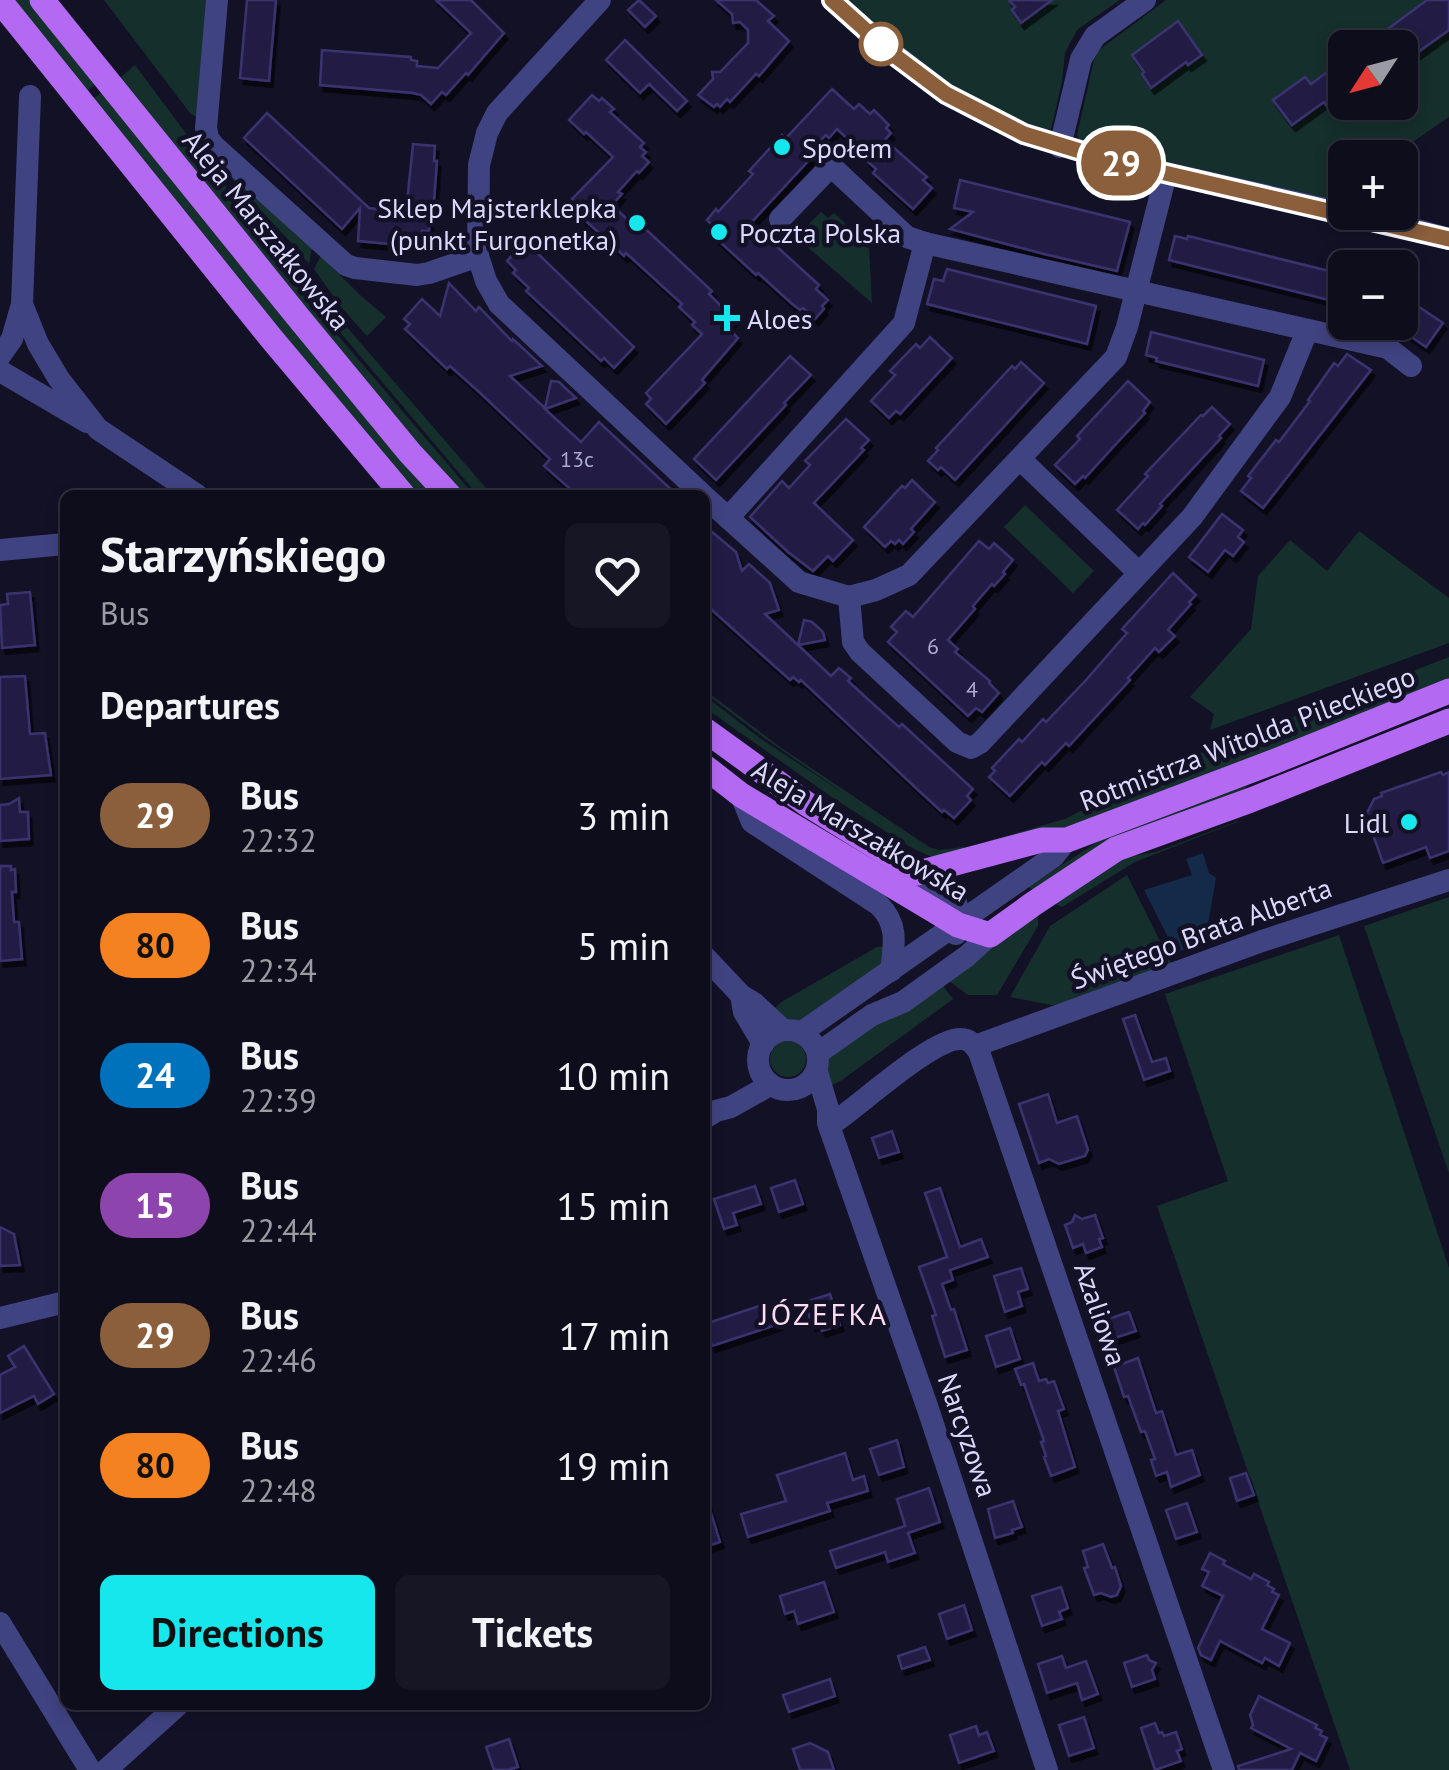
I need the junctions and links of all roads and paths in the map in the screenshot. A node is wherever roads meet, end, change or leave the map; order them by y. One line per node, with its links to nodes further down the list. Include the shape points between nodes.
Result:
1 (42, 0): 24 (main road, Aleja Marszałkowska)
2 (217, 0): 13 (street, via 206,128 214,146 355,268 429,274)
3 (600, 0): 13 (street, via 486,133)
4 (832, 0): 8 (street, via 946,94)
5 (1145, 0): 8 (street, via 1095,36 1080,58)
6 (0, 1): 23 (main road)
7 (30, 96): 15 (street)
8 (1060, 147): 9 (street)
9 (1166, 174): 11 (street); 14 (street)
10 (780, 219): 12 (street, via 831,166 907,237)
11 (1449, 239)
12 (925, 243): 14 (street); 27 (street, via 904,323)
13 (478, 256): 25 (street, via 499,304)
14 (1136, 290): 16 (street); 21 (street, via 1116,358)
15 (22, 304): 17 (street); 20 (street, via 38,344)
16 (1307, 331): 18 (street, via 1388,348); 30 (street, via 1270,411 1192,516)
17 (0, 356)
18 (1411, 366)
19 (0, 371): 20 (street)
20 (98, 429): 22 (street)
21 (1020, 459): 30 (street); 31 (street, via 909,575)
22 (190, 490)
23 (399, 490)
24 (444, 490)
25 (698, 490)
26 (710, 502): 27 (street)
27 (728, 518): 31 (street, via 799,582)
28 (60, 544): 29 (street)
29 (0, 550)
30 (1139, 573): 31 (street, via 971,748 860,652)
31 (849, 597)
32 (1449, 691): 37 (main road, Rotmistrza Witolda Pileckiego)
33 (1449, 720): 41 (main road, Rotmistrza Witolda Pileckiego, via 1116,849)
34 (710, 734): 38 (main road, Aleja Marszałkowska)
35 (710, 771): 36 (main road, Aleja Marszałkowska)
36 (741, 795): 40 (main road, Aleja Marszałkowska); 43 (street, via 752,822 887,914 895,932)
37 (1067, 840): 38 (main road, Rotmistrza Witolda Pileckiego, via 1042,840); 40 (street, Rotmistrza Witolda Pileckiego)
38 (918, 873): 40 (street, via 955,897)
39 (1449, 880): 47 (street, Świętego Brata Alberta)
40 (958, 925): 41 (main road, Aleja Marszałkowska); 43 (street, Rotmistrza Witolda Pileckiego); 45 (street, via 946,950 892,988)
41 (990, 935): 45 (street, Rotmistrza Witolda Pileckiego, via 903,1002)
42 (710, 962): 44 (street)
43 (892, 971): 46 (street, Rotmistrza Witolda Pileckiego)
44 (740, 995): 46 (street); 48 (street)
45 (872, 1015): 49 (street, Rotmistrza Witolda Pileckiego)
46 (792, 1031): 48 (street, via 771,1035); 49 (street, via 812,1041)
47 (975, 1046): 52 (street, via 964,1039 946,1042); 60 (street, Azaliowa)
48 (760, 1052): 50 (street, via 759,1069); 51 (street)
49 (818, 1062): 50 (street, via 811,1081); 52 (street, Narcyzowa)
50 (781, 1088): 51 (street); 52 (street, Narcyzowa)
51 (710, 1114)
52 (828, 1123): 59 (street, Narcyzowa)
53 (60, 1303): 54 (street)
54 (0, 1318)
55 (0, 1623): 57 (street)
56 (172, 1710): 58 (street)
57 (90, 1770)
58 (106, 1770)
59 (1047, 1770)
60 (1224, 1770)

